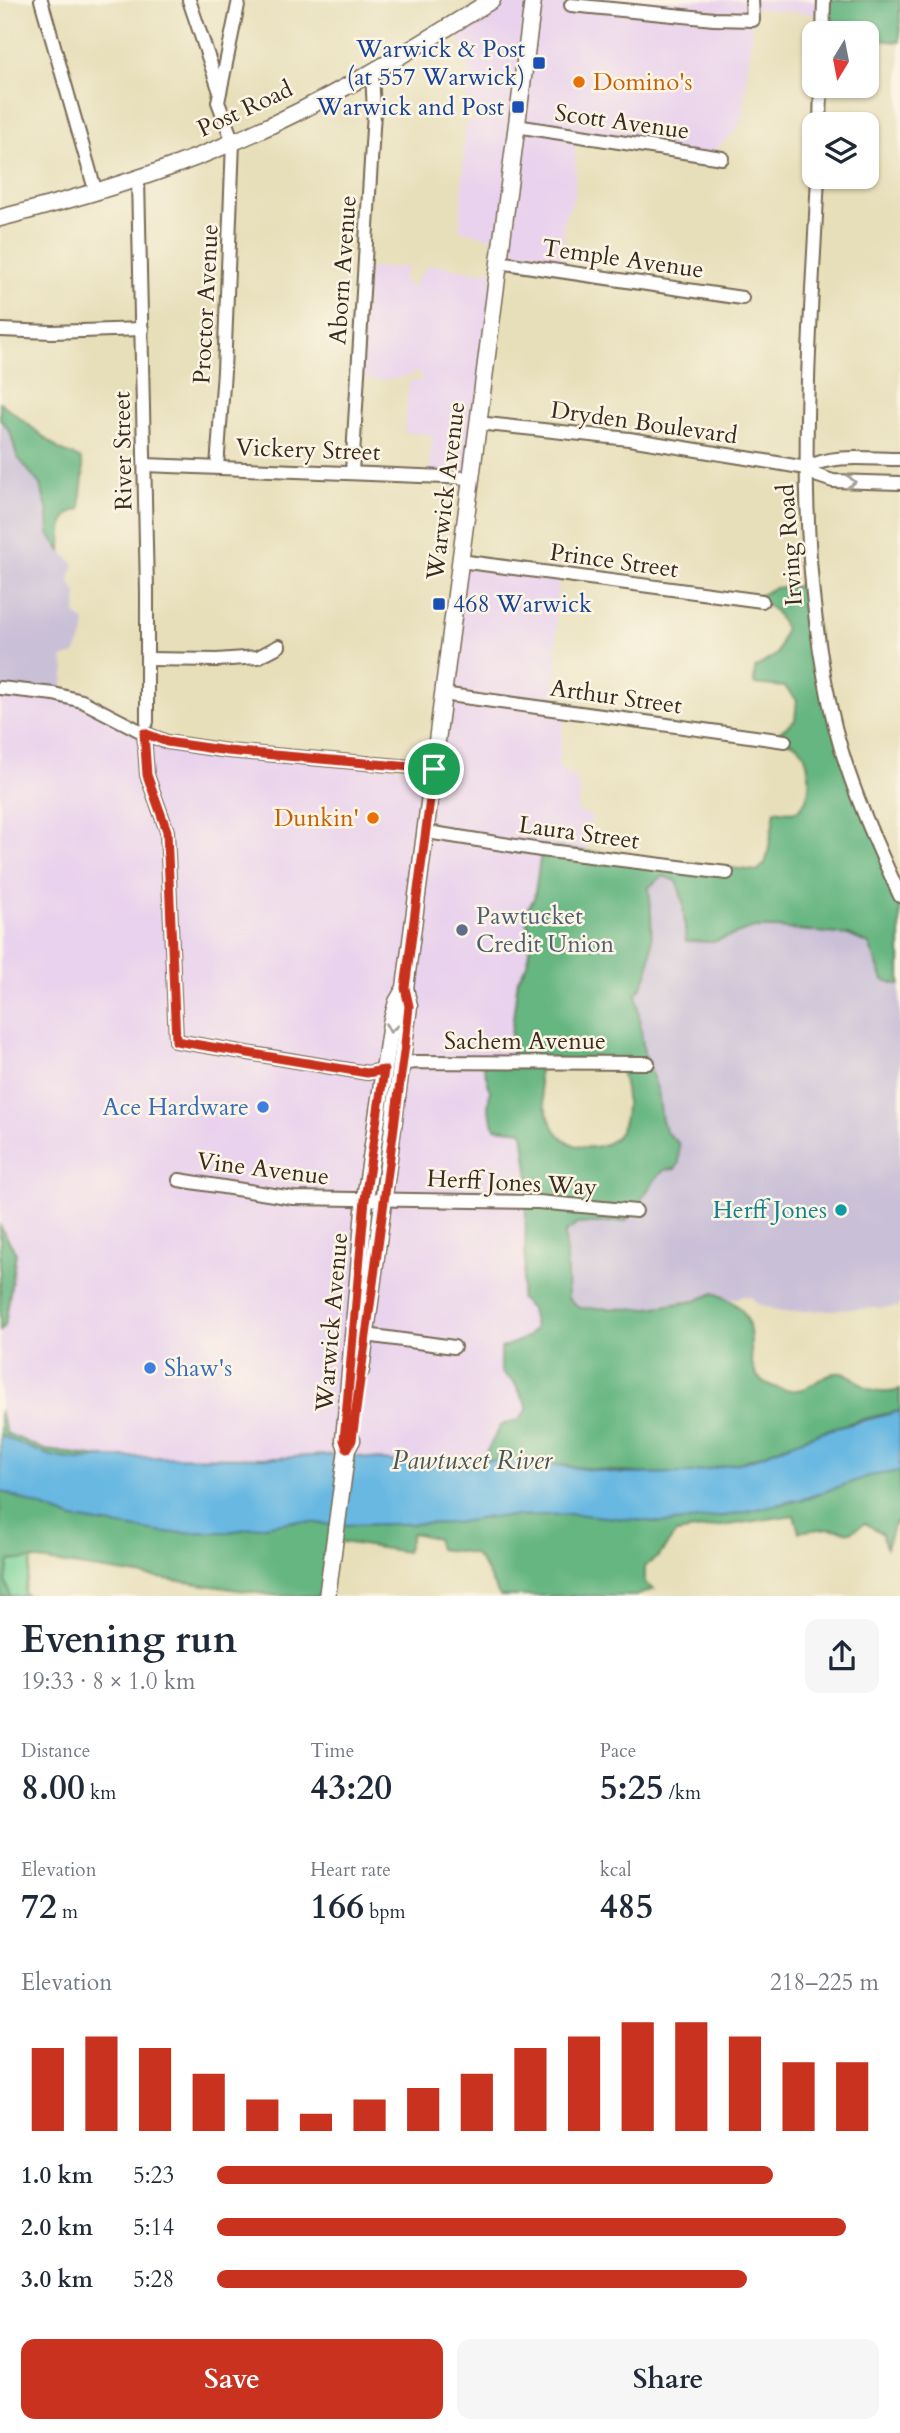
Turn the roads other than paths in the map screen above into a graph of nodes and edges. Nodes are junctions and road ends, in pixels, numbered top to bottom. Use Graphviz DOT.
graph roads {
  1 [pos="41,0"];
  2 [pos="189,0"];
  3 [pos="239,0"];
  4 [pos="492,0"];
  5 [pos="533,0"];
  6 [pos="752,0"];
  7 [pos="824,0"];
  8 [pos="571,5"];
  9 [pos="823,21"];
  10 [pos="372,72"];
  11 [pos="220,92"];
  12 [pos="516,127"];
  13 [pos="233,142"];
  14 [pos="722,158"];
  15 [pos="138,179"];
  16 [pos="818,189"];
  17 [pos="96,193"];
  18 [pos="0,218"];
  19 [pos="498,262"];
  20 [pos="742,298"];
  21 [pos="142,329"];
  22 [pos="0,330"];
  23 [pos="477,423"];
  24 [pos="900,459"];
  25 [pos="145,465"];
  26 [pos="217,467"];
  27 [pos="806,468"];
  28 [pos="352,472"];
  29 [pos="470,478"];
  30 [pos="900,483"];
  31 [pos="460,561"];
  32 [pos="762,601"];
  33 [pos="279,646"];
  34 [pos="148,659"];
  35 [pos="0,688"];
  36 [pos="442,694"];
  37 [pos="146,728"];
  38 [pos="785,741"];
  39 [pos="434,769"];
  40 [pos="427,832"];
  41 [pos="727,873"];
  42 [pos="900,896"];
  43 [pos="405,988"];
  44 [pos="648,1063"];
  45 [pos="401,1065"];
  46 [pos="384,1070"];
  47 [pos="178,1180"];
  48 [pos="385,1198"];
  49 [pos="365,1199"];
  50 [pos="636,1211"];
  51 [pos="366,1335"];
  52 [pos="454,1348"];
  53 [pos="347,1451"];
  54 [pos="327,1596"];
  1 -- 17 [label="street"];
  2 -- 11 [label="street"];
  3 -- 11 [label="street"];
  4 -- 10 [label="main road, Post Road"];
  5 -- 12 [label="main road, Warwick Avenue"];
  6 -- 8 [label="street"];
  7 -- 9 [label="street"];
  10 -- 13 [label="main road, Post Road"];
  10 -- 28 [label="street, Aborn Avenue"];
  11 -- 13 [label="street"];
  12 -- 14 [label="street, Scott Avenue"];
  12 -- 19 [label="main road, Warwick Avenue"];
  13 -- 15 [label="main road, Post Road"];
  13 -- 26 [label="street, Proctor Avenue"];
  15 -- 17 [label="main road, Post Road"];
  15 -- 21 [label="street, River Street"];
  16 -- 27 [label="street, Irving Road"];
  17 -- 18 [label="main road, Post Road"];
  19 -- 20 [label="street, Temple Avenue"];
  19 -- 23 [label="main road, Warwick Avenue"];
  21 -- 22 [label="street"];
  21 -- 25 [label="street, River Street"];
  23 -- 27 [label="street, Dryden Boulevard"];
  23 -- 29 [label="main road, Warwick Avenue"];
  24 -- 27 [label="street, Dryden Boulevard"];
  25 -- 26 [label="street, Vickery Street"];
  25 -- 34 [label="street, River Street"];
  26 -- 28 [label="street, Vickery Street"];
  27 -- 30 [label="street, Dryden Boulevard, one-way"];
  27 -- 42 [label="street, Irving Road"];
  28 -- 29 [label="street, Vickery Street"];
  29 -- 31 [label="main road, Warwick Avenue"];
  31 -- 32 [label="street, Prince Street"];
  31 -- 36 [label="main road, Warwick Avenue"];
  33 -- 34 [label="street"];
  34 -- 37 [label="street, River Street"];
  35 -- 37 [label="street"];
  36 -- 38 [label="street, Arthur Street"];
  36 -- 39 [label="main road, Warwick Avenue"];
  37 -- 39 [label="street"];
  37 -- 46 [label="street, River Street"];
  39 -- 40 [label="main road, Warwick Avenue"];
  40 -- 41 [label="street, Laura Street"];
  40 -- 43 [label="main road, Warwick Avenue"];
  43 -- 45 [label="main road, Warwick Avenue"];
  43 -- 46 [label="main road, Warwick Avenue, one-way"];
  44 -- 45 [label="street, Sachem Avenue"];
  45 -- 48 [label="main road, Warwick Avenue"];
  46 -- 49 [label="main road, Warwick Avenue"];
  47 -- 49 [label="street, Vine Avenue"];
  48 -- 49 [label="street, Vine Avenue"];
  48 -- 50 [label="street, Herff Jones Way"];
  48 -- 51 [label="main road, Warwick Avenue"];
  49 -- 53 [label="main road, Warwick Avenue"];
  51 -- 52 [label="street"];
  51 -- 53 [label="main road, Warwick Avenue"];
  53 -- 54 [label="main road"];
}
